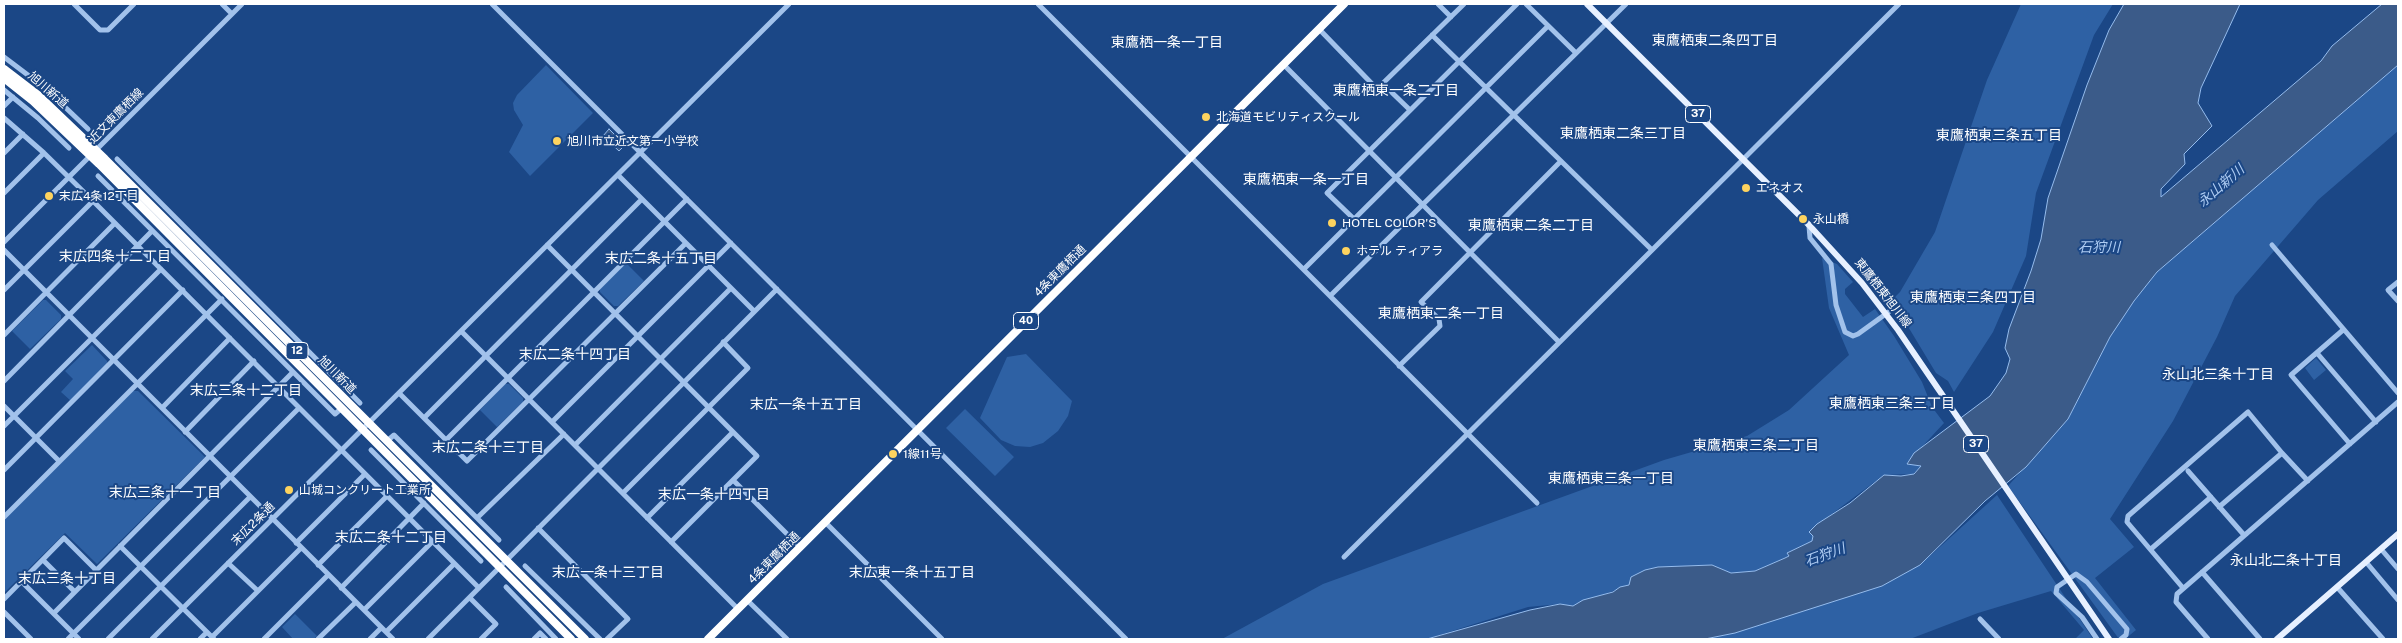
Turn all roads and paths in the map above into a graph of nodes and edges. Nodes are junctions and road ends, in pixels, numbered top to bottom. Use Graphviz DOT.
graph roads {
  1 [pos="74,4"];
  2 [pos="134,4"];
  3 [pos="222,4"];
  4 [pos="242,4"];
  5 [pos="492,4"];
  6 [pos="789,4"];
  7 [pos="1038,4"];
  8 [pos="1344,4"];
  9 [pos="1438,4"];
  10 [pos="1464,4"];
  11 [pos="1517,4"];
  12 [pos="1526,4"];
  13 [pos="1587,4"];
  14 [pos="1626,4"];
  15 [pos="1899,4"];
  16 [pos="232,14"];
  17 [pos="1451,16"];
  18 [pos="1606,23"];
  19 [pos="1548,26"];
  20 [pos="1318,29"];
  21 [pos="1432,34"];
  22 [pos="1576,54"];
  23 [pos="4,57"];
  24 [pos="1460,62"];
  25 [pos="1283,64"];
  26 [pos="4,69"];
  27 [pos="4,78"];
  28 [pos="1383,84"];
  29 [pos="45,88"];
  30 [pos="1485,88"];
  31 [pos="4,90"];
  32 [pos="38,95"];
  33 [pos="12,97"];
  34 [pos="4,106"];
  35 [pos="1410,110"];
  36 [pos="1513,116"];
  37 [pos="4,118"];
  38 [pos="88,129"];
  39 [pos="59,132"];
  40 [pos="23,134"];
  41 [pos="69,148"];
  42 [pos="1369,152"];
  43 [pos="4,153"];
  44 [pos="44,153"];
  45 [pos="93,153"];
  46 [pos="640,153"];
  47 [pos="1191,156"];
  48 [pos="117,159"];
  49 [pos="1743,159"];
  50 [pos="1561,161"];
  51 [pos="618,175"];
  52 [pos="98,176"];
  53 [pos="128,176"];
  54 [pos="68,177"];
  55 [pos="1396,177"];
  56 [pos="122,188"];
  57 [pos="4,193"];
  58 [pos="116,194"];
  59 [pos="642,199"];
  60 [pos="687,199"];
  61 [pos="93,201"];
  62 [pos="1424,205"];
  63 [pos="1354,219"];
  64 [pos="664,221"];
  65 [pos="116,223"];
  66 [pos="1809,225"];
  67 [pos="152,231"];
  68 [pos="4,242"];
  69 [pos="686,243"];
  70 [pos="731,243"];
  71 [pos="547,245"];
  72 [pos="2272,245"];
  73 [pos="138,247"];
  74 [pos="4,250"];
  75 [pos="1652,250"];
  76 [pos="1470,252"];
  77 [pos="219,260"];
  78 [pos="709,266"];
  79 [pos="212,267"];
  80 [pos="161,269"];
  81 [pos="572,269"];
  82 [pos="1304,269"];
  83 [pos="24,270"];
  84 [pos="2398,282"];
  85 [pos="731,288"];
  86 [pos="776,289"];
  87 [pos="4,290"];
  88 [pos="183,290"];
  89 [pos="594,292"];
  90 [pos="46,293"];
  91 [pos="1330,296"];
  92 [pos="222,299"];
  93 [pos="2398,301"];
  94 [pos="1894,308"];
  95 [pos="754,311"];
  96 [pos="206,314"];
  97 [pos="616,314"];
  98 [pos="70,315"];
  99 [pos="2343,330"];
  100 [pos="462,331"];
  101 [pos="4,335"];
  102 [pos="264,335"];
  103 [pos="638,336"];
  104 [pos="92,338"];
  105 [pos="230,338"];
  106 [pos="723,342"];
  107 [pos="1559,342"];
  108 [pos="2316,353"];
  109 [pos="486,355"];
  110 [pos="660,358"];
  111 [pos="114,361"];
  112 [pos="254,361"];
  113 [pos="1400,366"];
  114 [pos="293,372"];
  115 [pos="508,377"];
  116 [pos="4,381"];
  117 [pos="684,382"];
  118 [pos="137,384"];
  119 [pos="339,387"];
  120 [pos="278,388"];
  121 [pos="399,393"];
  122 [pos="2398,393"];
  123 [pos="530,399"];
  124 [pos="2398,402"];
  125 [pos="360,403"];
  126 [pos="4,406"];
  127 [pos="162,408"];
  128 [pos="299,408"];
  129 [pos="342,408"];
  130 [pos="710,408"];
  131 [pos="14,416"];
  132 [pos="424,418"];
  133 [pos="552,422"];
  134 [pos="2376,422"];
  135 [pos="369,424"];
  136 [pos="4,426"];
  137 [pos="363,430"];
  138 [pos="918,430"];
  139 [pos="185,432"];
  140 [pos="733,432"];
  141 [pos="564,434"];
  142 [pos="1467,434"];
  143 [pos="36,437"];
  144 [pos="446,440"];
  145 [pos="387,442"];
  146 [pos="575,444"];
  147 [pos="2350,444"];
  148 [pos="371,450"];
  149 [pos="341,451"];
  150 [pos="2282,453"];
  151 [pos="210,457"];
  152 [pos="60,460"];
  153 [pos="393,460"];
  154 [pos="386,466"];
  155 [pos="598,467"];
  156 [pos="4,470"];
  157 [pos="2188,471"];
  158 [pos="365,474"];
  159 [pos="230,477"];
  160 [pos="733,480"];
  161 [pos="2308,481"];
  162 [pos="623,493"];
  163 [pos="387,496"];
  164 [pos="250,497"];
  165 [pos="2211,497"];
  166 [pos="424,503"];
  167 [pos="1537,503"];
  168 [pos="2219,507"];
  169 [pos="4,517"];
  170 [pos="647,518"];
  171 [pos="272,519"];
  172 [pos="410,519"];
  173 [pos="479,520"];
  174 [pos="825,522"];
  175 [pos="474,528"];
  176 [pos="538,528"];
  177 [pos="2398,534"];
  178 [pos="2244,535"];
  179 [pos="499,540"];
  180 [pos="432,542"];
  181 [pos="671,542"];
  182 [pos="296,543"];
  183 [pos="120,546"];
  184 [pos="800,547"];
  185 [pos="301,548"];
  186 [pos="475,548"];
  187 [pos="2150,549"];
  188 [pos="2380,549"];
  189 [pos="1344,557"];
  190 [pos="43,560"];
  191 [pos="506,560"];
  192 [pos="481,561"];
  193 [pos="2366,562"];
  194 [pos="228,563"];
  195 [pos="454,564"];
  196 [pos="318,565"];
  197 [pos="141,566"];
  198 [pos="525,566"];
  199 [pos="500,568"];
  200 [pos="2398,569"];
  201 [pos="96,570"];
  202 [pos="2202,572"];
  203 [pos="328,575"];
  204 [pos="536,576"];
  205 [pos="21,581"];
  206 [pos="528,582"];
  207 [pos="161,587"];
  208 [pos="2337,587"];
  209 [pos="341,588"];
  210 [pos="479,588"];
  211 [pos="506,588"];
  212 [pos="2183,588"];
  213 [pos="74,591"];
  214 [pos="258,591"];
  215 [pos="470,598"];
  216 [pos="4,599"];
  217 [pos="747,600"];
  218 [pos="2398,600"];
  219 [pos="356,602"];
  220 [pos="183,609"];
  221 [pos="738,609"];
  222 [pos="364,610"];
  223 [pos="4,612"];
  224 [pos="54,613"];
  225 [pos="1980,618"];
  226 [pos="384,630"];
  227 [pos="207,632"];
  228 [pos="73,634"];
  229 [pos="213,638"];
  230 [pos="2279,638"];
  231 [pos="31,639"];
  232 [pos="68,639"];
  233 [pos="79,639"];
  234 [pos="108,639"];
  235 [pos="152,639"];
  236 [pos="200,639"];
  237 [pos="266,639"];
  238 [pos="318,639"];
  239 [pos="370,639"];
  240 [pos="393,639"];
  241 [pos="428,639"];
  242 [pos="481,639"];
  243 [pos="534,639"];
  244 [pos="546,639"];
  245 [pos="556,639"];
  246 [pos="571,639"];
  247 [pos="585,639"];
  248 [pos="600,639"];
  249 [pos="607,639"];
  250 [pos="708,639"];
  251 [pos="787,639"];
  252 [pos="942,639"];
  253 [pos="1126,639"];
  254 [pos="1999,639"];
  255 [pos="2097,639"];
  256 [pos="2109,639"];
  257 [pos="2121,639"];
  258 [pos="2208,639"];
  259 [pos="2260,639"];
  260 [pos="2382,639"];
  1 -- 2 [label="street"];
  3 -- 16 [label="street"];
  4 -- 16 [label="street, 近文東鷹栖線"];
  5 -- 46 [label="street"];
  6 -- 46 [label="street, 末広2条通"];
  7 -- 47 [label="street"];
  8 -- 20 [label="highway, 4条東鷹栖通 / 40"];
  9 -- 17 [label="street"];
  10 -- 17 [label="street"];
  11 -- 24 [label="street"];
  12 -- 19 [label="street"];
  13 -- 18 [label="main road, 東鷹栖東旭川線 / 37"];
  14 -- 18 [label="street"];
  15 -- 49 [label="street"];
  16 -- 45 [label="street, 近文東鷹栖線"];
  17 -- 21 [label="street"];
  18 -- 22 [label="street"];
  18 -- 49 [label="main road, 東鷹栖東旭川線 / 37"];
  19 -- 22 [label="street"];
  19 -- 30 [label="street"];
  20 -- 25 [label="highway, 4条東鷹栖通 / 40"];
  20 -- 28 [label="street"];
  21 -- 24 [label="street"];
  21 -- 28 [label="street"];
  22 -- 36 [label="street"];
  23 -- 29 [label="street"];
  24 -- 30 [label="street"];
  24 -- 35 [label="street"];
  25 -- 42 [label="street"];
  25 -- 47 [label="highway, 4条東鷹栖通 / 40"];
  26 -- 32 [label="highway, 旭川新道 / 12"];
  27 -- 39 [label="highway, 旭川新道 / 12"];
  28 -- 35 [label="street"];
  29 -- 32 [label="street"];
  29 -- 38 [label="street"];
  30 -- 36 [label="street"];
  30 -- 55 [label="street"];
  31 -- 33 [label="street"];
  32 -- 45 [label="highway, 旭川新道 / 12"];
  33 -- 34 [label="street"];
  33 -- 39 [label="street"];
  35 -- 42 [label="street"];
  36 -- 50 [label="street"];
  36 -- 62 [label="street"];
  37 -- 40 [label="street"];
  39 -- 41 [label="street"];
  39 -- 45 [label="highway, 旭川新道 / 12"];
  40 -- 43 [label="street"];
  40 -- 44 [label="street"];
  42 -- 55 [label="street"];
  42 -- 63 [label="street"];
  44 -- 54 [label="street"];
  44 -- 57 [label="street"];
  45 -- 53 [label="highway, 旭川新道 / 12"];
  45 -- 54 [label="street, 近文東鷹栖線"];
  45 -- 56 [label="highway, 旭川新道 / 12"];
  46 -- 51 [label="street, 末広2条通"];
  46 -- 60 [label="street"];
  47 -- 82 [label="street"];
  47 -- 138 [label="highway, 4条東鷹栖通 / 40"];
  48 -- 53 [label="street"];
  49 -- 66 [label="main road, 東鷹栖東旭川線 / 37"];
  49 -- 75 [label="street"];
  50 -- 75 [label="street"];
  50 -- 76 [label="street"];
  51 -- 59 [label="street"];
  51 -- 71 [label="street, 末広2条通"];
  52 -- 58 [label="street"];
  53 -- 77 [label="street"];
  53 -- 79 [label="highway, 旭川新道 / 12"];
  54 -- 61 [label="street"];
  54 -- 68 [label="street, 近文東鷹栖線"];
  55 -- 62 [label="street"];
  55 -- 63 [label="street"];
  56 -- 58 [label="street"];
  56 -- 102 [label="highway, 旭川新道 / 12"];
  58 -- 67 [label="street"];
  59 -- 64 [label="street"];
  59 -- 81 [label="street"];
  60 -- 64 [label="street"];
  60 -- 70 [label="street"];
  61 -- 65 [label="street"];
  61 -- 83 [label="street"];
  62 -- 76 [label="street"];
  62 -- 91 [label="street"];
  63 -- 82 [label="street"];
  64 -- 69 [label="street"];
  64 -- 89 [label="street"];
  65 -- 73 [label="street"];
  65 -- 90 [label="street"];
  66 -- 94 [label="street"];
  66 -- 256 [label="main road, 東鷹栖東旭川線 / 37"];
  67 -- 73 [label="street"];
  67 -- 92 [label="street"];
  69 -- 78 [label="street"];
  69 -- 97 [label="street"];
  70 -- 78 [label="street"];
  70 -- 86 [label="street"];
  71 -- 81 [label="street"];
  71 -- 100 [label="street, 末広2条通"];
  72 -- 99 [label="street"];
  73 -- 80 [label="street"];
  73 -- 98 [label="street"];
  74 -- 83 [label="street"];
  75 -- 107 [label="street"];
  76 -- 107 [label="street"];
  76 -- 113 [label="street"];
  77 -- 79 [label="street"];
  77 -- 119 [label="street"];
  78 -- 85 [label="street"];
  78 -- 103 [label="street"];
  79 -- 119 [label="highway, 旭川新道 / 12"];
  80 -- 88 [label="street"];
  80 -- 104 [label="street"];
  81 -- 89 [label="street"];
  81 -- 109 [label="street"];
  82 -- 91 [label="street"];
  83 -- 87 [label="street"];
  83 -- 90 [label="street"];
  84 -- 93 [label="street"];
  85 -- 95 [label="street"];
  85 -- 110 [label="street"];
  86 -- 95 [label="street"];
  86 -- 138 [label="street"];
  88 -- 96 [label="street"];
  88 -- 111 [label="street"];
  89 -- 97 [label="street"];
  89 -- 115 [label="street"];
  90 -- 98 [label="street"];
  90 -- 101 [label="street"];
  91 -- 113 [label="street"];
  92 -- 96 [label="street"];
  92 -- 102 [label="street"];
  95 -- 106 [label="street"];
  96 -- 105 [label="street"];
  96 -- 118 [label="street"];
  97 -- 103 [label="street"];
  97 -- 123 [label="street"];
  98 -- 104 [label="street"];
  98 -- 116 [label="street"];
  99 -- 108 [label="street"];
  99 -- 122 [label="street"];
  100 -- 109 [label="street"];
  100 -- 121 [label="street, 末広2条通"];
  102 -- 114 [label="street"];
  102 -- 129 [label="highway, 旭川新道 / 12"];
  103 -- 110 [label="street"];
  103 -- 133 [label="street"];
  104 -- 111 [label="street"];
  104 -- 131 [label="street"];
  105 -- 112 [label="street"];
  105 -- 127 [label="street"];
  106 -- 117 [label="street"];
  106 -- 130 [label="street"];
  107 -- 142 [label="street"];
  108 -- 134 [label="street"];
  108 -- 147 [label="street"];
  109 -- 115 [label="street"];
  109 -- 132 [label="street"];
  110 -- 117 [label="street"];
  110 -- 146 [label="street"];
  111 -- 118 [label="street"];
  111 -- 143 [label="street"];
  112 -- 120 [label="street"];
  112 -- 139 [label="street"];
  113 -- 142 [label="street"];
  114 -- 120 [label="street"];
  114 -- 129 [label="street"];
  115 -- 123 [label="street"];
  115 -- 144 [label="street"];
  117 -- 130 [label="street"];
  117 -- 155 [label="street"];
  118 -- 127 [label="street"];
  118 -- 152 [label="street"];
  119 -- 125 [label="street"];
  119 -- 135 [label="highway, 旭川新道 / 12"];
  120 -- 128 [label="street"];
  120 -- 151 [label="street"];
  121 -- 132 [label="street"];
  121 -- 135 [label="street, 末広2条通"];
  123 -- 133 [label="street"];
  123 -- 144 [label="street"];
  124 -- 134 [label="street"];
  126 -- 131 [label="street"];
  127 -- 139 [label="street"];
  128 -- 149 [label="street"];
  128 -- 159 [label="street"];
  129 -- 137 [label="highway, 旭川新道 / 12"];
  130 -- 140 [label="street"];
  130 -- 162 [label="street"];
  131 -- 136 [label="street"];
  131 -- 143 [label="street"];
  132 -- 144 [label="street"];
  133 -- 141 [label="street"];
  134 -- 147 [label="street"];
  135 -- 137 [label="street, 末広2条通"];
  135 -- 145 [label="highway, 旭川新道 / 12"];
  137 -- 149 [label="street, 末広2条通"];
  137 -- 153 [label="highway, 旭川新道 / 12"];
  138 -- 174 [label="highway, 4条東鷹栖通 / 40"];
  138 -- 253 [label="street"];
  139 -- 151 [label="street"];
  140 -- 160 [label="street"];
  140 -- 170 [label="street"];
  141 -- 146 [label="street"];
  141 -- 173 [label="street"];
  142 -- 167 [label="street"];
  142 -- 189 [label="street"];
  143 -- 152 [label="street"];
  143 -- 156 [label="street"];
  145 -- 173 [label="street"];
  145 -- 175 [label="highway, 旭川新道 / 12"];
  146 -- 155 [label="street"];
  147 -- 161 [label="street"];
  148 -- 154 [label="street"];
  149 -- 158 [label="street"];
  149 -- 171 [label="street, 末広2条通"];
  150 -- 161 [label="street"];
  150 -- 168 [label="street"];
  150 -- 187 [label="street"];
  151 -- 159 [label="street"];
  151 -- 183 [label="street"];
  152 -- 169 [label="street"];
  153 -- 154 [label="street"];
  153 -- 186 [label="highway, 旭川新道 / 12"];
  154 -- 166 [label="street"];
  155 -- 162 [label="street"];
  155 -- 176 [label="street"];
  157 -- 165 [label="street"];
  158 -- 163 [label="street"];
  158 -- 182 [label="street"];
  159 -- 164 [label="street"];
  159 -- 197 [label="street"];
  160 -- 181 [label="street"];
  160 -- 184 [label="street"];
  161 -- 178 [label="street"];
  162 -- 170 [label="street"];
  163 -- 172 [label="street"];
  163 -- 196 [label="street"];
  164 -- 171 [label="street"];
  164 -- 207 [label="street"];
  165 -- 168 [label="street"];
  165 -- 187 [label="street"];
  166 -- 172 [label="street"];
  166 -- 186 [label="street"];
  168 -- 178 [label="street"];
  170 -- 181 [label="street"];
  171 -- 182 [label="street"];
  171 -- 194 [label="street, 末広2条通"];
  172 -- 180 [label="street"];
  172 -- 209 [label="street"];
  173 -- 175 [label="street"];
  173 -- 179 [label="street"];
  174 -- 184 [label="highway, 4条東鷹栖通 / 40"];
  174 -- 252 [label="street"];
  175 -- 191 [label="highway, 旭川新道 / 12"];
  176 -- 191 [label="street"];
  176 -- 249 [label="street"];
  177 -- 188 [label="main road"];
  178 -- 202 [label="street"];
  180 -- 195 [label="street"];
  180 -- 222 [label="street"];
  181 -- 221 [label="street"];
  182 -- 185 [label="street"];
  183 -- 197 [label="street"];
  183 -- 201 [label="street"];
  184 -- 217 [label="highway, 4条東鷹栖通 / 40"];
  185 -- 196 [label="street"];
  185 -- 214 [label="street"];
  186 -- 192 [label="street"];
  186 -- 199 [label="highway, 旭川新道 / 12"];
  187 -- 212 [label="street"];
  188 -- 193 [label="main road"];
  188 -- 200 [label="street"];
  190 -- 201 [label="street"];
  190 -- 205 [label="street"];
  190 -- 213 [label="street"];
  191 -- 199 [label="street"];
  191 -- 206 [label="highway, 旭川新道 / 12"];
  193 -- 208 [label="main road"];
  193 -- 218 [label="street"];
  194 -- 214 [label="street"];
  194 -- 220 [label="street, 末広2条通"];
  195 -- 210 [label="street"];
  195 -- 226 [label="street"];
  196 -- 203 [label="street"];
  197 -- 207 [label="street"];
  197 -- 228 [label="street"];
  198 -- 204 [label="street"];
  199 -- 210 [label="street"];
  199 -- 246 [label="highway, 旭川新道 / 12"];
  201 -- 213 [label="street"];
  202 -- 212 [label="street"];
  202 -- 259 [label="street"];
  203 -- 209 [label="street"];
  203 -- 237 [label="street"];
  204 -- 206 [label="street"];
  204 -- 248 [label="street"];
  205 -- 216 [label="street"];
  205 -- 224 [label="street"];
  206 -- 247 [label="highway, 旭川新道 / 12"];
  207 -- 220 [label="street"];
  207 -- 234 [label="street"];
  208 -- 230 [label="main road"];
  208 -- 260 [label="street"];
  209 -- 219 [label="street"];
  210 -- 215 [label="street"];
  211 -- 245 [label="street"];
  212 -- 258 [label="street"];
  213 -- 224 [label="street"];
  214 -- 229 [label="street"];
  215 -- 241 [label="street"];
  215 -- 242 [label="street"];
  217 -- 221 [label="highway, 4条東鷹栖通 / 40"];
  217 -- 251 [label="street"];
  219 -- 222 [label="street"];
  219 -- 238 [label="street"];
  220 -- 227 [label="street"];
  220 -- 235 [label="street, 末広2条通"];
  221 -- 250 [label="highway, 4条東鷹栖通 / 40"];
  222 -- 226 [label="street"];
  223 -- 231 [label="street"];
  224 -- 228 [label="street"];
  225 -- 254 [label="street"];
  226 -- 239 [label="street"];
  226 -- 240 [label="street"];
  227 -- 229 [label="street"];
  227 -- 236 [label="street"];
  228 -- 232 [label="street"];
  228 -- 233 [label="street"];
  243 -- 244 [label="street"];
  255 -- 257 [label="street"];
}
